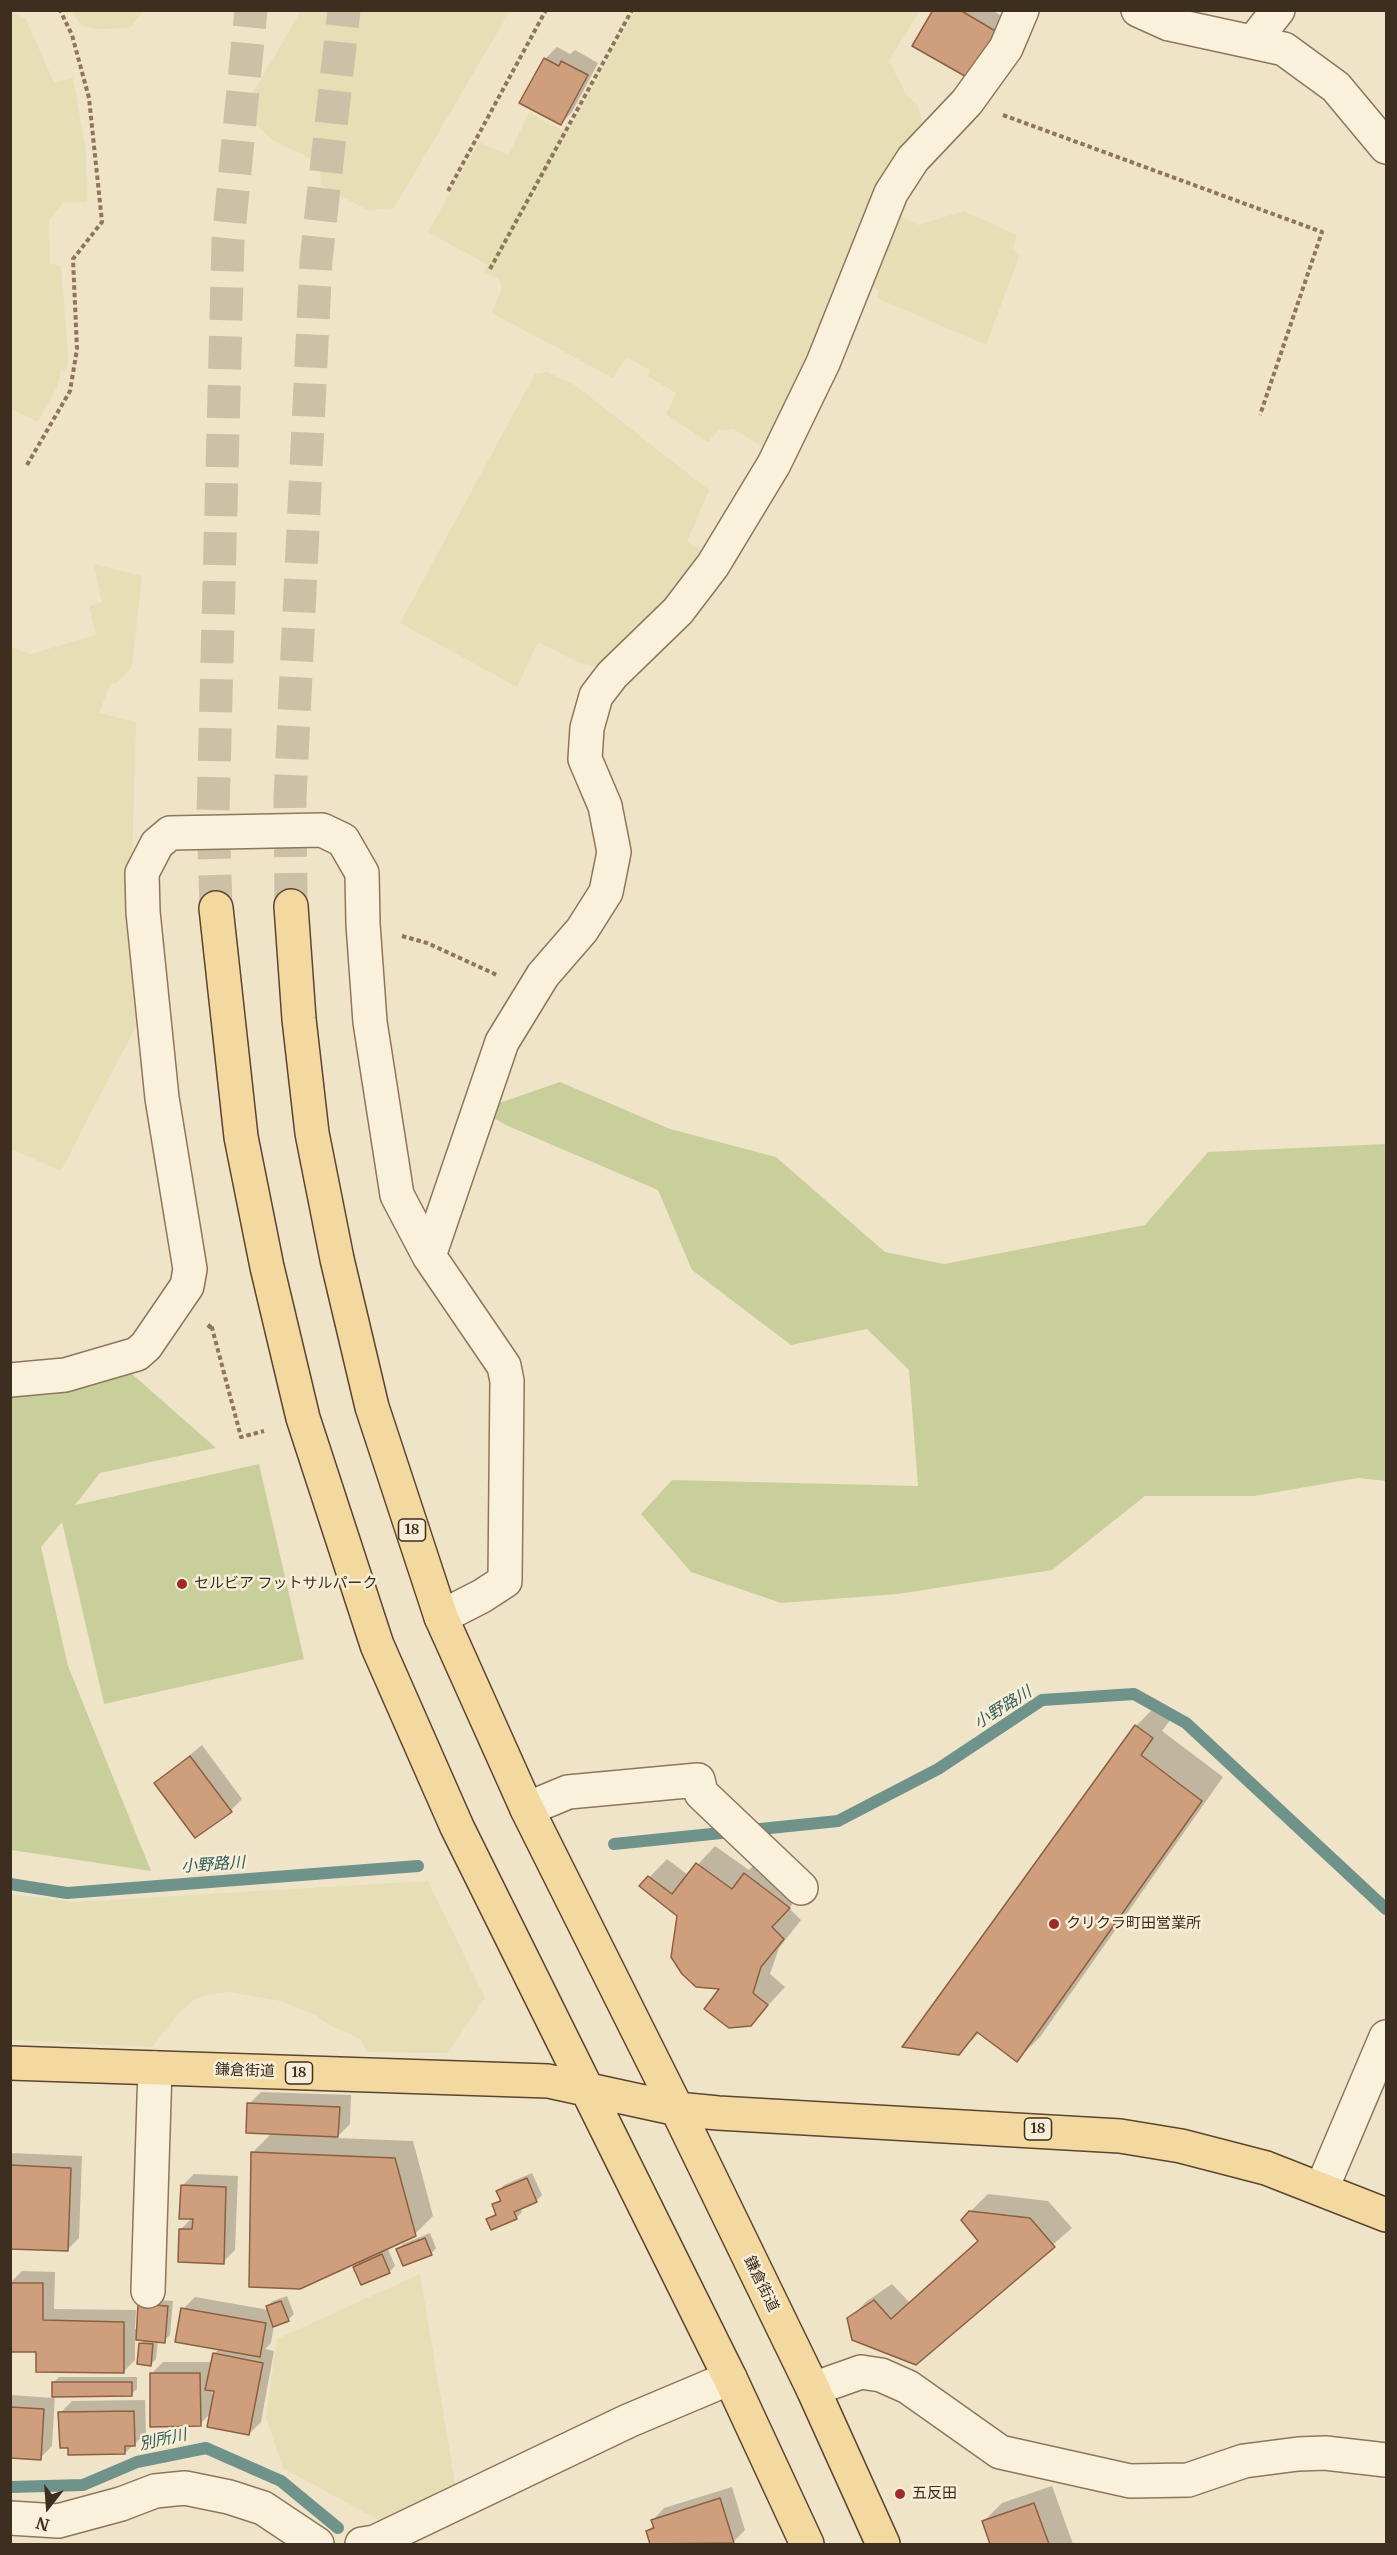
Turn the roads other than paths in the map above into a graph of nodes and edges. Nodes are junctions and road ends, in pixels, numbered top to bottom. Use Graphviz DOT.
graph roads {
  1 [pos="1022,10"];
  2 [pos="1138,10"];
  3 [pos="1278,10"];
  4 [pos="1254,41"];
  5 [pos="1386,147"];
  6 [pos="291,906"];
  7 [pos="216,908"];
  8 [pos="429,1256"];
  9 [pos="10,1380"];
  10 [pos="441,1617"];
  11 [pos="527,1809"];
  12 [pos="801,1888"];
  13 [pos="1386,2037"];
  14 [pos="10,2063"];
  15 [pos="155,2068"];
  16 [pos="586,2087"];
  17 [pos="677,2109"];
  18 [pos="1322,2188"];
  19 [pos="1386,2215"];
  20 [pos="148,2292"];
  21 [pos="730,2379"];
  22 [pos="813,2389"];
  23 [pos="1386,2460"];
  24 [pos="10,2518"];
  25 [pos="317,2544"];
  26 [pos="362,2544"];
  27 [pos="807,2544"];
  28 [pos="883,2544"];
  1 -- 8 [label="street"];
  2 -- 4 [label="street"];
  3 -- 4 [label="street"];
  4 -- 5 [label="street"];
  6 -- 10 [label="main road, 18"];
  7 -- 16 [label="main road"];
  8 -- 9 [label="street"];
  8 -- 10 [label="street"];
  10 -- 11 [label="main road, 18"];
  11 -- 12 [label="street"];
  11 -- 17 [label="main road, 18"];
  13 -- 18 [label="street"];
  14 -- 15 [label="main road, 鎌倉街道 / 18"];
  15 -- 16 [label="main road, 鎌倉街道 / 18"];
  15 -- 20 [label="street"];
  16 -- 17 [label="main road, 鎌倉街道 / 18"];
  16 -- 21 [label="main road"];
  17 -- 18 [label="main road, 18"];
  17 -- 22 [label="main road, 鎌倉街道 / 18"];
  18 -- 19 [label="main road, 18"];
  21 -- 26 [label="street"];
  21 -- 27 [label="main road"];
  22 -- 23 [label="street"];
  22 -- 28 [label="main road, 鎌倉街道 / 18"];
  24 -- 25 [label="street"];
}
